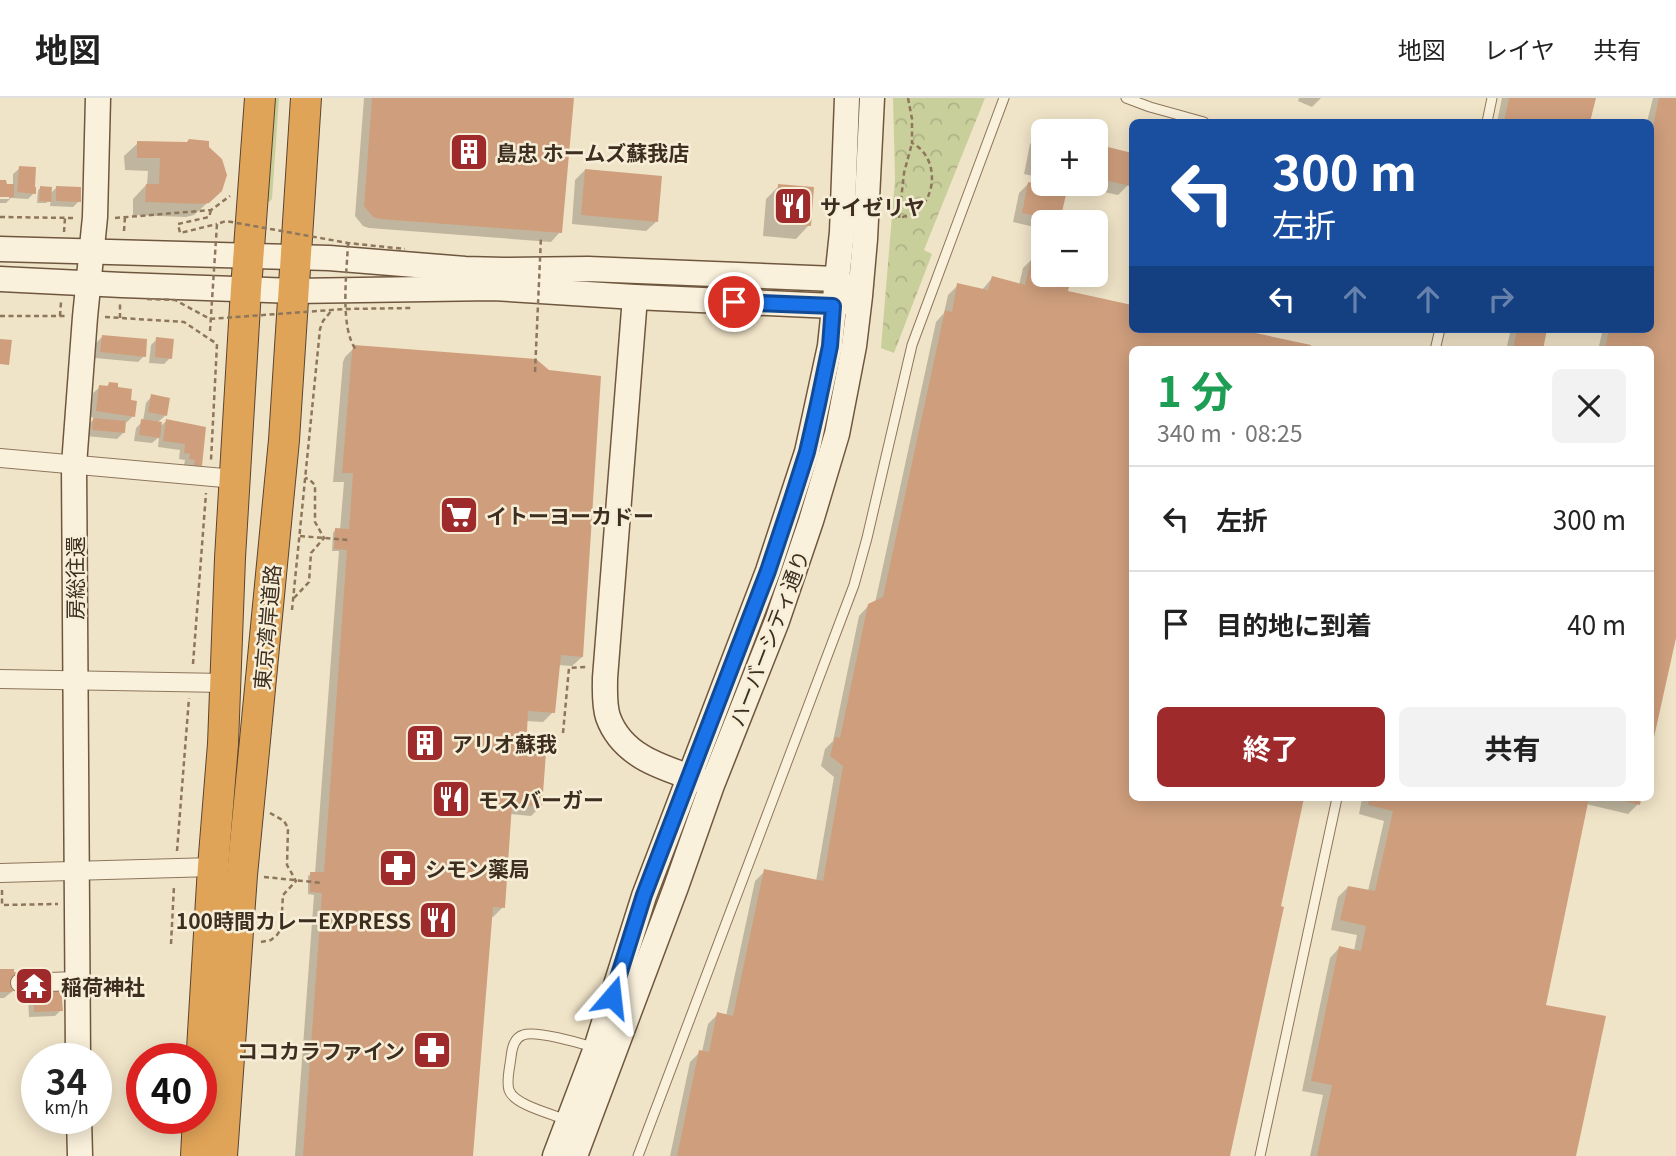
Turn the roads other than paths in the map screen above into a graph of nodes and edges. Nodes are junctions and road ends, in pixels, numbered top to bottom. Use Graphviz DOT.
graph roads {
  1 [pos="98,98"];
  2 [pos="260,98"];
  3 [pos="306,98"];
  4 [pos="848,98"];
  5 [pos="872,98"];
  6 [pos="1004,98"];
  7 [pos="1126,98"];
  8 [pos="1492,98"];
  9 [pos="1193,119"];
  10 [pos="1488,119"];
  11 [pos="0,249"];
  12 [pos="93,251"];
  13 [pos="248,255"];
  14 [pos="296,257"];
  15 [pos="0,279"];
  16 [pos="836,279"];
  17 [pos="42,281"];
  18 [pos="89,283"];
  19 [pos="246,289"];
  20 [pos="0,291"];
  21 [pos="294,291"];
  22 [pos="860,296"];
  23 [pos="635,297"];
  24 [pos="833,306"];
  25 [pos="0,458"];
  26 [pos="74,465"];
  27 [pos="222,471"];
  28 [pos="0,679"];
  29 [pos="75,681"];
  30 [pos="225,683"];
  31 [pos="701,781"];
  32 [pos="1336,801"];
  33 [pos="213,867"];
  34 [pos="77,871"];
  35 [pos="0,873"];
  36 [pos="77,981"];
  37 [pos="20,983"];
  38 [pos="78,1043"];
  39 [pos="202,1043"];
  40 [pos="596,1048"];
  41 [pos="568,1120"];
  42 [pos="79,1134"];
  43 [pos="197,1134"];
  44 [pos="80,1156"];
  45 [pos="196,1156"];
  46 [pos="222,1156"];
  47 [pos="555,1156"];
  48 [pos="575,1156"];
  49 [pos="638,1156"];
  50 [pos="1261,1156"];
  1 -- 12 [label="street, 房総往還"];
  2 -- 13 [label="highway, 東京湾岸道路"];
  3 -- 14 [label="highway, 東京湾岸道路"];
  4 -- 16 [label="street, ハーバーシティ通り"];
  5 -- 22 [label="street, ハーバーシティ通り"];
  6 -- 49 [label="lane"];
  7 -- 9 [label="lane"];
  8 -- 10 [label="lane"];
  11 -- 12 [label="street"];
  12 -- 13 [label="street"];
  12 -- 18 [label="street, 房総往還"];
  13 -- 14 [label="street"];
  13 -- 19 [label="highway, 東京湾岸道路"];
  14 -- 16 [label="street"];
  14 -- 21 [label="highway, 東京湾岸道路"];
  15 -- 17 [label="street"];
  16 -- 22 [label="street"];
  16 -- 24 [label="street, ハーバーシティ通り"];
  17 -- 18 [label="street"];
  17 -- 20 [label="street"];
  18 -- 19 [label="street"];
  18 -- 26 [label="street, 房総往還"];
  19 -- 21 [label="street"];
  19 -- 27 [label="highway, 東京湾岸道路"];
  21 -- 23 [label="street"];
  21 -- 46 [label="highway, 東京湾岸道路"];
  22 -- 24 [label="street"];
  22 -- 31 [label="street, ハーバーシティ通り"];
  23 -- 24 [label="street"];
  23 -- 31 [label="street"];
  24 -- 31 [label="street, ハーバーシティ通り"];
  25 -- 26 [label="street"];
  26 -- 27 [label="street"];
  26 -- 29 [label="street, 房総往還"];
  27 -- 30 [label="highway, 東京湾岸道路"];
  28 -- 29 [label="street"];
  29 -- 30 [label="street"];
  29 -- 34 [label="street, 房総往還"];
  30 -- 33 [label="highway, 東京湾岸道路"];
  31 -- 40 [label="street, ハーバーシティ通り"];
  31 -- 48 [label="street, ハーバーシティ通り"];
  32 -- 50 [label="lane"];
  33 -- 34 [label="street"];
  33 -- 39 [label="highway, 東京湾岸道路"];
  34 -- 35 [label="street"];
  34 -- 36 [label="street, 房総往還"];
  36 -- 37 [label="street"];
  36 -- 38 [label="street, 房総往還"];
  40 -- 41 [label="street, ハーバーシティ通り"];
  40 -- 41 [label="lane"];
  41 -- 47 [label="street, ハーバーシティ通り"];
  42 -- 44 [label="street"];
  43 -- 45 [label="highway"];
}
